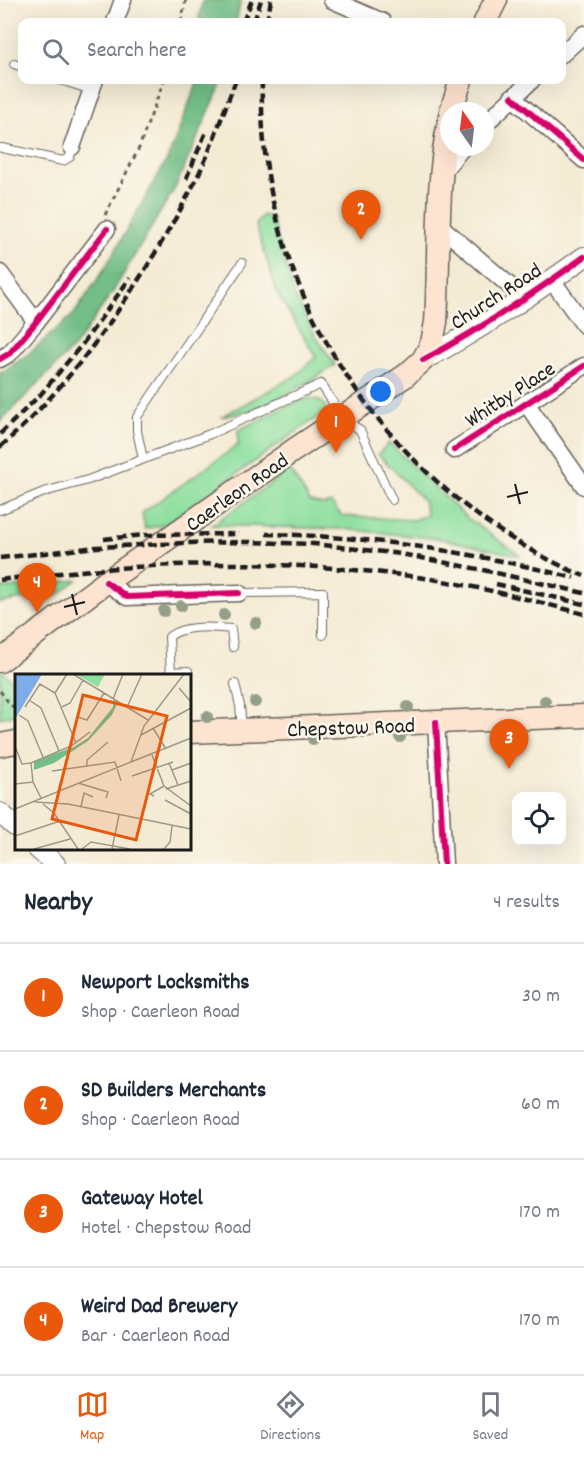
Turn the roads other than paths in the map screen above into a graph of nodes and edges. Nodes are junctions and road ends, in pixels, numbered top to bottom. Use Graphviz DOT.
graph roads {
  1 [pos="123,0"];
  2 [pos="332,0"];
  3 [pos="496,0"];
  4 [pos="116,18"];
  5 [pos="374,18"];
  6 [pos="487,18"];
  7 [pos="584,34"];
  8 [pos="566,50"];
  9 [pos="460,84"];
  10 [pos="528,84"];
  11 [pos="94,85"];
  12 [pos="512,98"];
  13 [pos="454,102"];
  14 [pos="494,115"];
  15 [pos="72,147"];
  16 [pos="2,148"];
  17 [pos="444,156"];
  18 [pos="455,156"];
  19 [pos="584,160"];
  20 [pos="442,172"];
  21 [pos="439,225"];
  22 [pos="107,230"];
  23 [pos="584,257"];
  24 [pos="242,262"];
  25 [pos="0,273"];
  26 [pos="552,280"];
  27 [pos="525,298"];
  28 [pos="36,322"];
  29 [pos="584,326"];
  30 [pos="0,359"];
  31 [pos="423,360"];
  32 [pos="584,366"];
  33 [pos="526,403"];
  34 [pos="343,418"];
  35 [pos="454,450"];
  36 [pos="143,459"];
  37 [pos="584,486"];
  38 [pos="392,500"];
  39 [pos="0,510"];
  40 [pos="106,582"];
  41 [pos="239,592"];
  42 [pos="323,635"];
  43 [pos="232,647"];
  44 [pos="0,661"];
  45 [pos="188,671"];
  46 [pos="170,673"];
  47 [pos="235,684"];
  48 [pos="584,716"];
  49 [pos="436,722"];
  50 [pos="242,730"];
  51 [pos="190,732"];
  52 [pos="15,742"];
  53 [pos="0,745"];
  54 [pos="0,800"];
  55 [pos="8,819"];
  56 [pos="38,849"];
  57 [pos="55,864"];
  58 [pos="444,864"];
  1 -- 4 [label="street"];
  2 -- 5 [label="street"];
  3 -- 6 [label="main road"];
  7 -- 8 [label="street"];
  9 -- 13 [label="main road"];
  10 -- 12 [label="street"];
  11 -- 15 [label="street"];
  12 -- 14 [label="street"];
  12 -- 19 [label="street"];
  15 -- 16 [label="lane"];
  17 -- 20 [label="main road, Caerleon Road"];
  18 -- 20 [label="street"];
  20 -- 21 [label="main road, Caerleon Road"];
  21 -- 27 [label="street"];
  21 -- 31 [label="main road, Caerleon Road"];
  22 -- 28 [label="street"];
  23 -- 26 [label="street, Church Road"];
  24 -- 36 [label="lane"];
  25 -- 28 [label="street"];
  26 -- 27 [label="street, Church Road"];
  26 -- 29 [label="street"];
  27 -- 31 [label="street, Church Road"];
  28 -- 30 [label="street"];
  31 -- 34 [label="main road, Caerleon Road"];
  32 -- 33 [label="street, Whitby Place"];
  33 -- 35 [label="street, Whitby Place"];
  33 -- 37 [label="street"];
  34 -- 36 [label="lane"];
  34 -- 38 [label="lane"];
  34 -- 40 [label="main road, Caerleon Road"];
  36 -- 39 [label="lane"];
  40 -- 41 [label="street"];
  40 -- 44 [label="main road, Caerleon Road"];
  41 -- 42 [label="lane"];
  43 -- 46 [label="lane"];
  45 -- 46 [label="lane"];
  47 -- 50 [label="lane"];
  48 -- 49 [label="main road, Chepstow Road"];
  49 -- 50 [label="main road, Chepstow Road"];
  49 -- 58 [label="street"];
  50 -- 51 [label="main road, Chepstow Road"];
  52 -- 53 [label="main road"];
  54 -- 55 [label="street"];
  56 -- 57 [label="street"];
}
